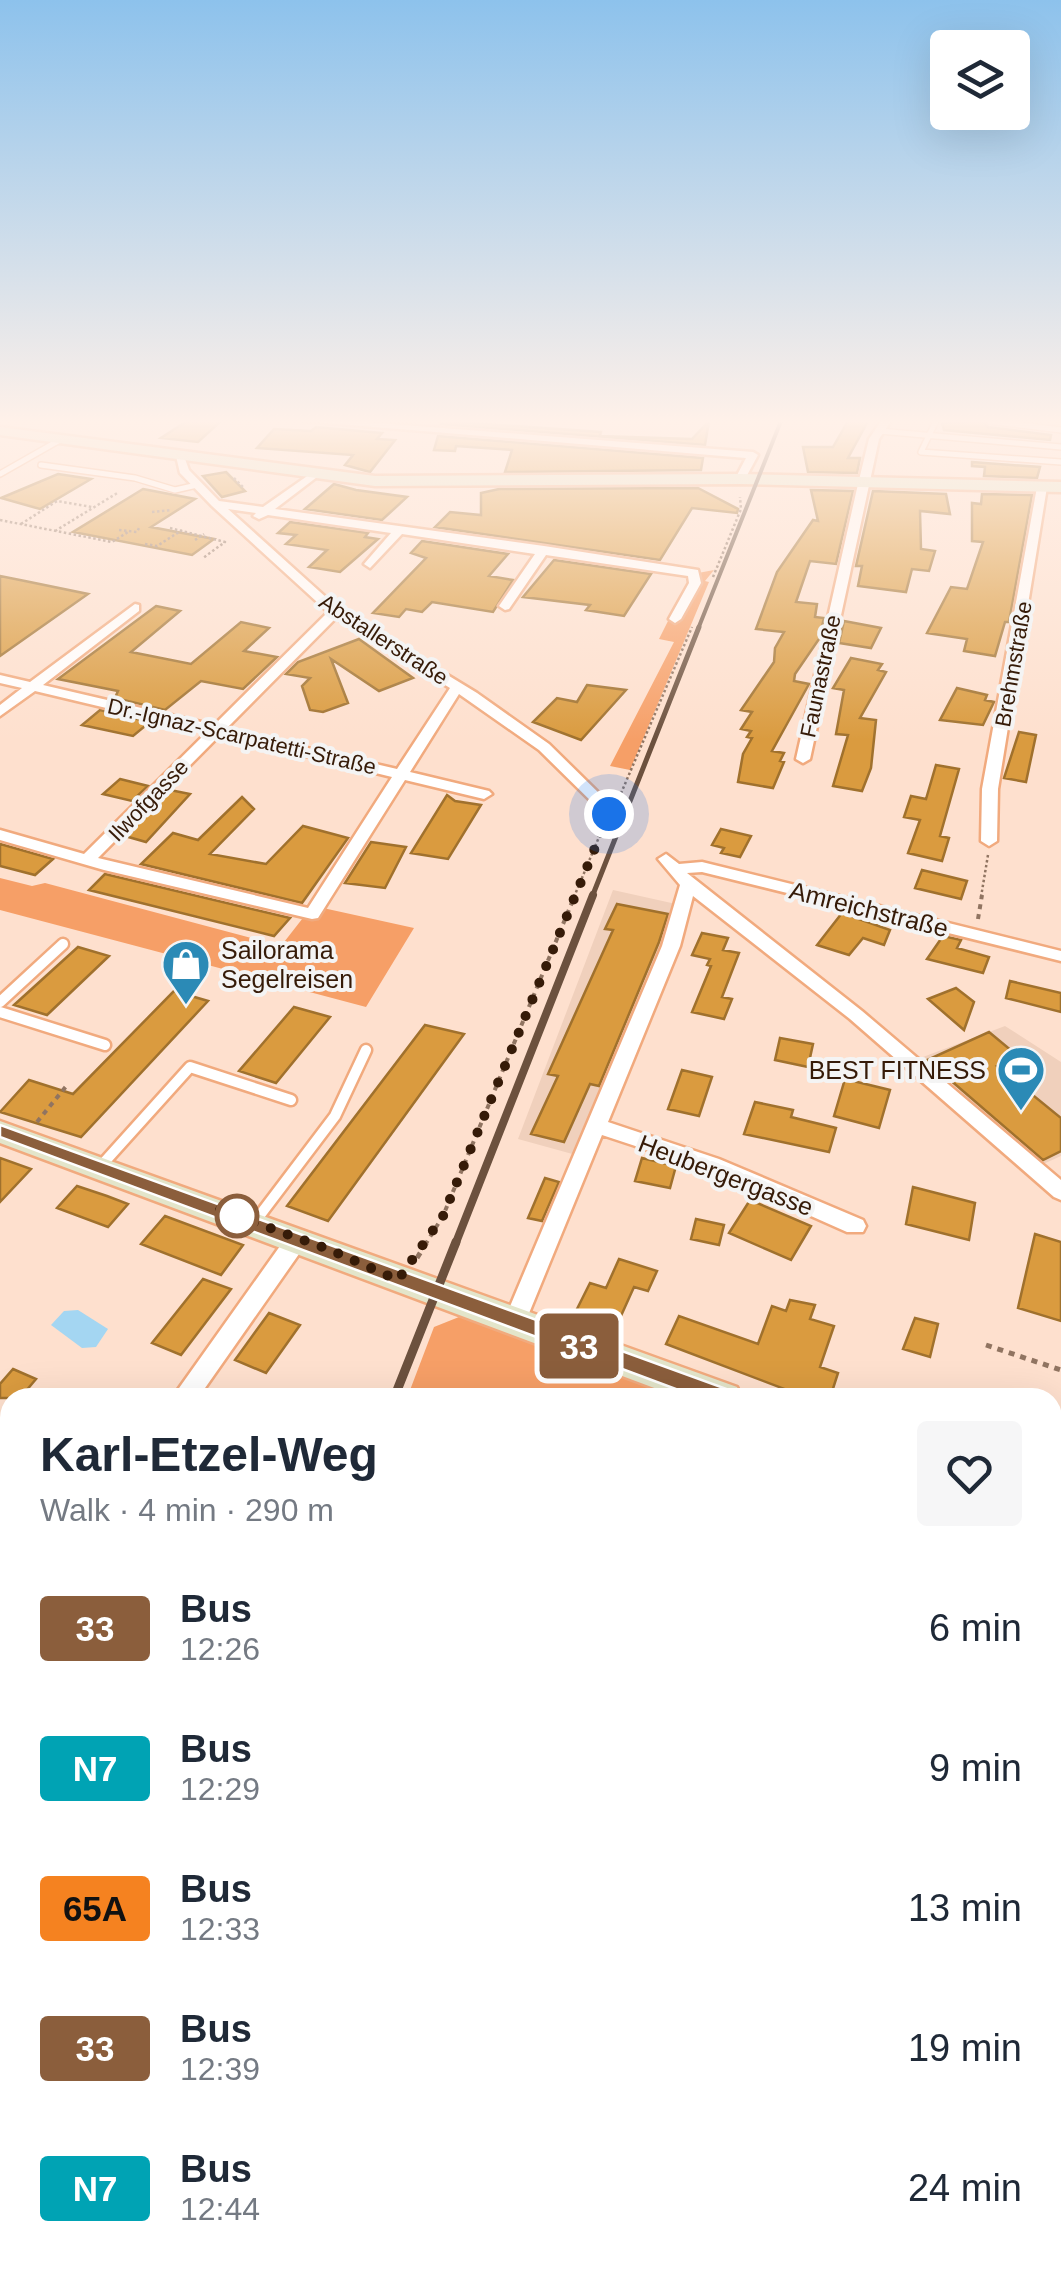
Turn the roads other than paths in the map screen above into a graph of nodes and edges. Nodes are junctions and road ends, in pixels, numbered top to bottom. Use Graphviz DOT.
graph roads {
  1 [pos="381,527"];
  2 [pos="855,527"];
  3 [pos="1035,527"];
  4 [pos="240,528"];
  5 [pos="400,530"];
  6 [pos="544,549"];
  7 [pos="370,564"];
  8 [pos="505,606"];
  9 [pos="135,608"];
  10 [pos="335,612"];
  11 [pos="675,619"];
  12 [pos="0,679"];
  13 [pos="34,686"];
  14 [pos="457,687"];
  15 [pos="0,712"];
  16 [pos="217,729"];
  17 [pos="803,758"];
  18 [pos="398,773"];
  19 [pos="484,794"];
  20 [pos="606,809"];
  21 [pos="0,835"];
  22 [pos="989,841"];
  23 [pos="88,860"];
  24 [pos="677,871"];
  25 [pos="63,944"];
  26 [pos="1061,956"];
  27 [pos="0,1002"];
  28 [pos="0,1012"];
  29 [pos="106,1045"];
  30 [pos="366,1050"];
  31 [pos="292,1100"];
  32 [pos="596,1126"];
  33 [pos="10,1136"];
  34 [pos="99,1168"];
  35 [pos="1052,1171"];
  36 [pos="1061,1192"];
  37 [pos="254,1222"];
  38 [pos="855,1226"];
  39 [pos="298,1238"];
  40 [pos="514,1323"];
  41 [pos="191,1388"];
  42 [pos="696,1388"];
  1 -- 5 [label="street"];
  2 -- 17 [label="street, Faunastraße"];
  3 -- 22 [label="street, Brehmstraße"];
  4 -- 10 [label="street, Abstallerstraße"];
  5 -- 6 [label="street"];
  5 -- 7 [label="street"];
  6 -- 8 [label="street"];
  6 -- 11 [label="street"];
  9 -- 13 [label="street"];
  10 -- 14 [label="street, Abstallerstraße"];
  10 -- 16 [label="street, Ilwofgasse"];
  12 -- 13 [label="street, Dr.-Ignaz-Scarpatetti-Straße"];
  13 -- 15 [label="street"];
  13 -- 16 [label="street, Dr.-Ignaz-Scarpatetti-Straße"];
  14 -- 18 [label="street"];
  14 -- 20 [label="street, Abstallerstraße"];
  16 -- 18 [label="street, Dr.-Ignaz-Scarpatetti-Straße"];
  16 -- 23 [label="street, Ilwofgasse"];
  18 -- 19 [label="street, Dr.-Ignaz-Scarpatetti-Straße"];
  18 -- 23 [label="street, Ilwofgasse"];
  21 -- 23 [label="street, Ilwofgasse"];
  24 -- 26 [label="street, Amreichstraße"];
  24 -- 32 [label="street"];
  24 -- 35 [label="street"];
  25 -- 27 [label="lane"];
  28 -- 29 [label="lane"];
  30 -- 37 [label="lane"];
  31 -- 34 [label="lane"];
  32 -- 38 [label="street, Heubergergasse"];
  32 -- 40 [label="street"];
  33 -- 34 [label="main road"];
  34 -- 37 [label="main road"];
  35 -- 36 [label="street"];
  37 -- 39 [label="main road"];
  39 -- 40 [label="main road"];
  39 -- 41 [label="street"];
  40 -- 42 [label="main road"];
}
